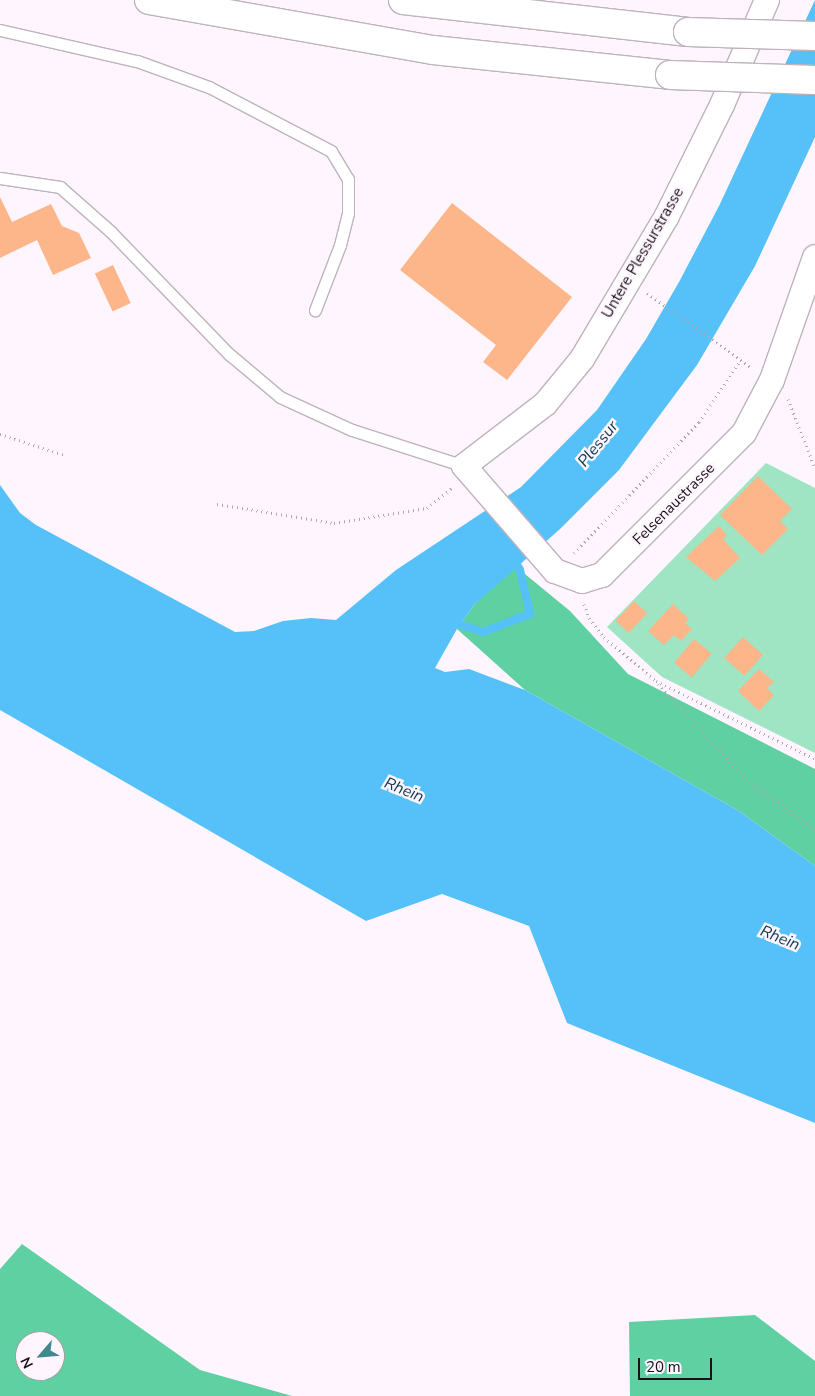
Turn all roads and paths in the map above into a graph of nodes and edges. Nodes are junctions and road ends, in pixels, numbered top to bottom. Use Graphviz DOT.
graph roads {
  1 [pos="149,0"];
  2 [pos="403,0"];
  3 [pos="767,0"];
  4 [pos="0,30"];
  5 [pos="815,36"];
  6 [pos="815,80"];
  7 [pos="0,178"];
  8 [pos="815,257"];
  9 [pos="652,296"];
  10 [pos="315,310"];
  11 [pos="733,357"];
  12 [pos="740,361"];
  13 [pos="772,380"];
  14 [pos="0,434"];
  15 [pos="64,455"];
  16 [pos="464,466"];
  17 [pos="815,468"];
  18 [pos="217,504"];
  19 [pos="569,561"];
  20 [pos="582,581"];
  21 [pos="656,681"];
  22 [pos="815,759"];
  23 [pos="815,829"];
  1 -- 6 [label="highway, bridge"];
  2 -- 5 [label="highway, bridge"];
  3 -- 16 [label="street, Untere Plessurstrasse"];
  4 -- 10 [label="lane"];
  7 -- 16 [label="lane"];
  8 -- 13 [label="street, Felsenaustrasse"];
  9 -- 11 [label="path"];
  12 -- 19 [label="path"];
  13 -- 17 [label="path"];
  13 -- 20 [label="street, Felsenaustrasse"];
  14 -- 15 [label="path"];
  16 -- 18 [label="path"];
  16 -- 20 [label="street"];
  20 -- 21 [label="path"];
  21 -- 22 [label="path"];
  21 -- 23 [label="path"];
}
